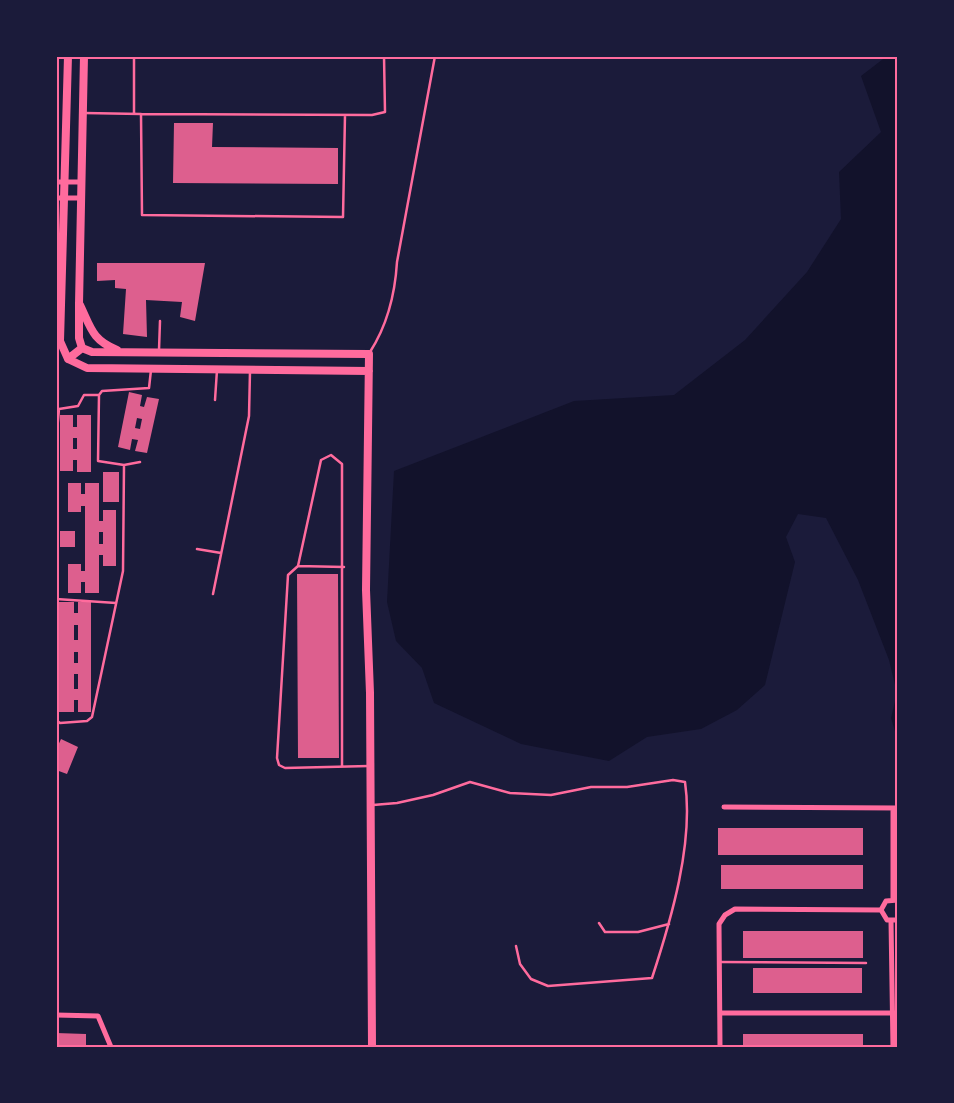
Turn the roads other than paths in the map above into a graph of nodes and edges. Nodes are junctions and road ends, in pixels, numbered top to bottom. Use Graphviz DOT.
graph roads {
  1 [pos="68,56"];
  2 [pos="84,56"];
  3 [pos="134,56"];
  4 [pos="384,56"];
  5 [pos="435,56"];
  6 [pos="83,113"];
  7 [pos="134,114"];
  8 [pos="141,114"];
  9 [pos="345,115"];
  10 [pos="60,182"];
  11 [pos="82,182"];
  12 [pos="60,198"];
  13 [pos="82,198"];
  14 [pos="79,304"];
  15 [pos="160,321"];
  16 [pos="82,348"];
  17 [pos="155,351"];
  18 [pos="121,352"];
  19 [pos="370,354"];
  20 [pos="68,359"];
  21 [pos="151,368"];
  22 [pos="217,369"];
  23 [pos="250,369"];
  24 [pos="369,371"];
  25 [pos="99,395"];
  26 [pos="215,400"];
  27 [pos="56,443"];
  28 [pos="140,462"];
  29 [pos="124,465"];
  30 [pos="197,549"];
  31 [pos="221,553"];
  32 [pos="298,566"];
  33 [pos="344,566"];
  34 [pos="212,594"];
  35 [pos="56,599"];
  36 [pos="116,603"];
  37 [pos="56,720"];
  38 [pos="342,766"];
  39 [pos="371,766"];
  40 [pos="372,806"];
  41 [pos="724,808"];
  42 [pos="896,808"];
  43 [pos="896,900"];
  44 [pos="882,910"];
  45 [pos="898,920"];
  46 [pos="891,921"];
  47 [pos="599,923"];
  48 [pos="669,924"];
  49 [pos="516,946"];
  50 [pos="720,962"];
  51 [pos="866,963"];
  52 [pos="720,1013"];
  53 [pos="896,1013"];
  54 [pos="56,1015"];
  55 [pos="111,1047"];
  56 [pos="372,1047"];
  57 [pos="720,1047"];
  58 [pos="894,1047"];
  1 -- 10 [label="main road"];
  2 -- 6 [label="main road"];
  3 -- 7 [label="lane"];
  4 -- 9 [label="lane"];
  5 -- 19 [label="lane"];
  6 -- 7 [label="lane"];
  6 -- 11 [label="main road"];
  7 -- 8 [label="lane"];
  8 -- 9 [label="lane"];
  8 -- 9 [label="lane"];
  10 -- 11 [label="street"];
  10 -- 12 [label="main road"];
  11 -- 13 [label="main road"];
  12 -- 13 [label="street"];
  12 -- 20 [label="main road"];
  13 -- 14 [label="main road"];
  14 -- 16 [label="main road"];
  14 -- 18 [label="main road"];
  15 -- 17 [label="lane"];
  16 -- 18 [label="main road"];
  16 -- 20 [label="main road"];
  17 -- 18 [label="main road"];
  17 -- 19 [label="main road"];
  17 -- 21 [label="main road"];
  19 -- 24 [label="main road"];
  20 -- 21 [label="main road"];
  21 -- 22 [label="main road"];
  21 -- 25 [label="lane"];
  22 -- 23 [label="main road"];
  22 -- 26 [label="lane"];
  23 -- 24 [label="main road"];
  23 -- 31 [label="lane"];
  24 -- 39 [label="main road"];
  25 -- 27 [label="lane"];
  25 -- 29 [label="lane"];
  28 -- 29 [label="lane"];
  29 -- 36 [label="lane"];
  30 -- 31 [label="lane"];
  31 -- 34 [label="lane"];
  32 -- 33 [label="lane"];
  32 -- 33 [label="lane"];
  32 -- 38 [label="lane"];
  33 -- 38 [label="lane"];
  35 -- 36 [label="lane"];
  36 -- 37 [label="lane"];
  38 -- 39 [label="lane"];
  39 -- 40 [label="main road"];
  40 -- 48 [label="lane"];
  40 -- 56 [label="main road"];
  41 -- 42 [label="street"];
  42 -- 43 [label="street"];
  43 -- 44 [label="street"];
  44 -- 46 [label="street"];
  44 -- 50 [label="street"];
  45 -- 46 [label="street"];
  46 -- 53 [label="street"];
  47 -- 48 [label="lane"];
  48 -- 49 [label="lane"];
  50 -- 51 [label="lane"];
  50 -- 52 [label="street"];
  52 -- 53 [label="street"];
  52 -- 57 [label="street"];
  53 -- 58 [label="street"];
  54 -- 55 [label="street"];
}
